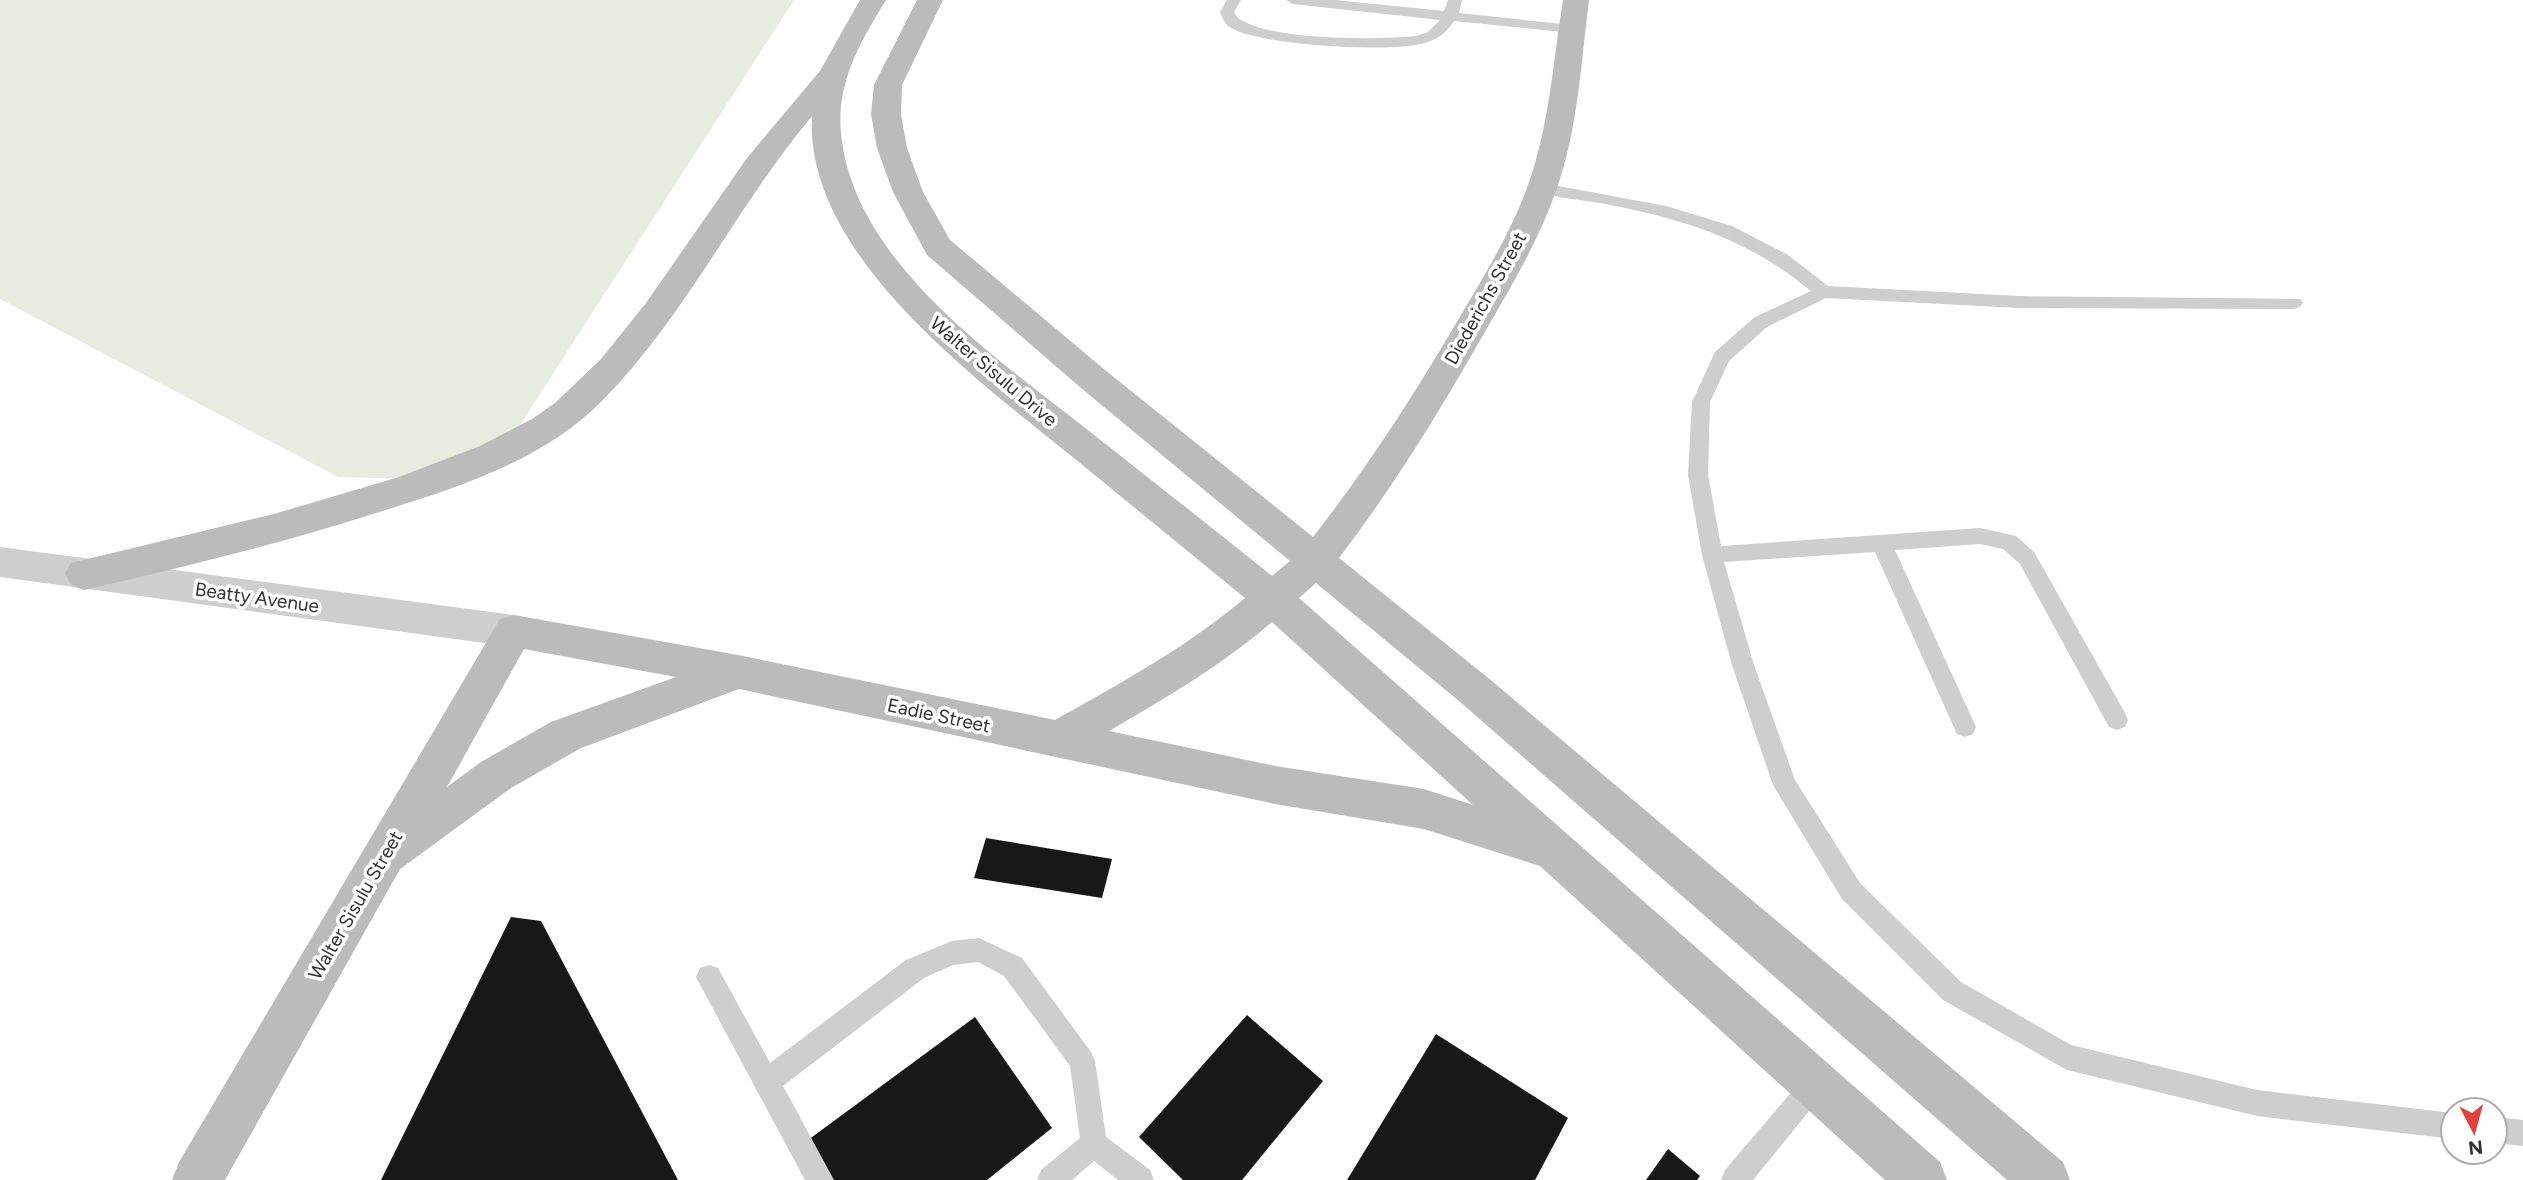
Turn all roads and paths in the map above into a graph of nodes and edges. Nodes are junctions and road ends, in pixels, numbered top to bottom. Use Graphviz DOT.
graph roads {
  1 [pos="873,0"];
  2 [pos="930,0"];
  3 [pos="1234,0"];
  4 [pos="1293,0"];
  5 [pos="1455,0"];
  6 [pos="1574,14"];
  7 [pos="1451,17"];
  8 [pos="834,72"];
  9 [pos="1542,188"];
  10 [pos="1824,292"];
  11 [pos="2294,303"];
  12 [pos="1881,543"];
  13 [pos="1712,555"];
  14 [pos="0,562"];
  15 [pos="1315,562"];
  16 [pos="84,574"];
  17 [pos="1272,598"];
  18 [pos="514,631"];
  19 [pos="738,672"];
  20 [pos="2117,720"];
  21 [pos="1965,727"];
  22 [pos="1059,739"];
  23 [pos="1552,850"];
  24 [pos="379,861"];
  25 [pos="709,977"];
  26 [pos="766,1082"];
  27 [pos="1815,1084"];
  28 [pos="2439,1124"];
  29 [pos="1094,1144"];
  30 [pos="197,1180"];
  31 [pos="820,1180"];
  32 [pos="1051,1180"];
  33 [pos="1140,1180"];
  34 [pos="1735,1180"];
  35 [pos="1922,1180"];
  36 [pos="2045,1180"];
  1 -- 8 [label="main road, Walter Sisulu Drive"];
  2 -- 15 [label="main road"];
  3 -- 7 [label="lane"];
  4 -- 7 [label="lane"];
  5 -- 7 [label="lane"];
  6 -- 7 [label="lane"];
  6 -- 9 [label="main road, Diederichs Street"];
  8 -- 16 [label="main road"];
  8 -- 17 [label="main road, Walter Sisulu Drive"];
  9 -- 10 [label="lane"];
  9 -- 15 [label="main road, Diederichs Street"];
  10 -- 11 [label="lane"];
  10 -- 13 [label="lane"];
  12 -- 13 [label="lane"];
  12 -- 20 [label="lane"];
  12 -- 21 [label="lane"];
  13 -- 28 [label="lane"];
  14 -- 16 [label="street, Beatty Avenue"];
  15 -- 17 [label="main road"];
  15 -- 36 [label="main road"];
  16 -- 18 [label="street, Beatty Avenue"];
  17 -- 22 [label="main road"];
  17 -- 23 [label="main road, Walter Sisulu Drive"];
  18 -- 19 [label="main road, Eadie Street"];
  18 -- 24 [label="main road, Walter Sisulu Street"];
  19 -- 22 [label="main road, Eadie Street"];
  19 -- 24 [label="main road"];
  22 -- 23 [label="main road, Eadie Street"];
  23 -- 27 [label="main road, Walter Sisulu Drive"];
  24 -- 30 [label="main road, Walter Sisulu Street"];
  25 -- 26 [label="lane"];
  26 -- 29 [label="lane"];
  26 -- 31 [label="lane"];
  27 -- 34 [label="lane"];
  27 -- 35 [label="main road, Walter Sisulu Drive"];
  29 -- 32 [label="lane"];
  29 -- 33 [label="lane"];
}
